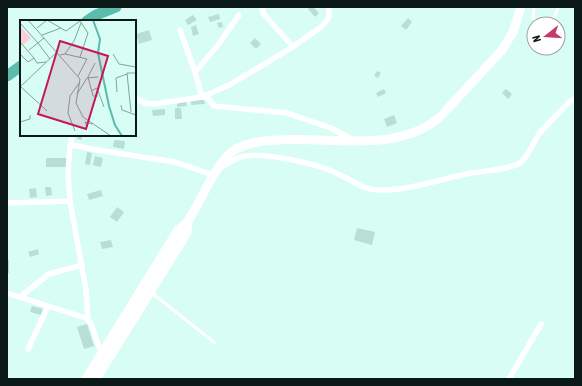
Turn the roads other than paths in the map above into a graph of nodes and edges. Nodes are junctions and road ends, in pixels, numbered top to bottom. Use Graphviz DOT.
graph roads {
  1 [pos="264,7"];
  2 [pos="329,7"];
  3 [pos="521,7"];
  4 [pos="239,15"];
  5 [pos="180,30"];
  6 [pos="293,47"];
  7 [pos="195,72"];
  8 [pos="202,97"];
  9 [pos="136,98"];
  10 [pos="575,99"];
  11 [pos="72,136"];
  12 [pos="355,142"];
  13 [pos="70,146"];
  14 [pos="216,172"];
  15 [pos="70,200"];
  16 [pos="7,203"];
  17 [pos="188,221"];
  18 [pos="82,265"];
  19 [pos="150,292"];
  20 [pos="7,293"];
  21 [pos="20,297"];
  22 [pos="48,306"];
  23 [pos="88,320"];
  24 [pos="541,324"];
  25 [pos="215,343"];
  26 [pos="28,349"];
  27 [pos="101,354"];
  28 [pos="86,379"];
  29 [pos="96,379"];
  30 [pos="510,379"];
  1 -- 6 [label="street"];
  2 -- 6 [label="street"];
  3 -- 12 [label="main road"];
  4 -- 7 [label="street"];
  5 -- 7 [label="street"];
  6 -- 8 [label="street"];
  7 -- 8 [label="street"];
  8 -- 9 [label="street"];
  8 -- 12 [label="street"];
  10 -- 14 [label="street"];
  11 -- 13 [label="street"];
  12 -- 14 [label="main road"];
  13 -- 14 [label="street"];
  13 -- 15 [label="street"];
  14 -- 17 [label="main road"];
  15 -- 16 [label="street"];
  15 -- 18 [label="street"];
  17 -- 19 [label="main road"];
  17 -- 27 [label="main road"];
  18 -- 21 [label="street"];
  18 -- 23 [label="street"];
  19 -- 25 [label="lane"];
  19 -- 29 [label="main road"];
  20 -- 21 [label="street"];
  21 -- 22 [label="street"];
  22 -- 23 [label="street"];
  22 -- 26 [label="street"];
  23 -- 27 [label="street"];
  24 -- 30 [label="street"];
  27 -- 28 [label="main road"];
}
